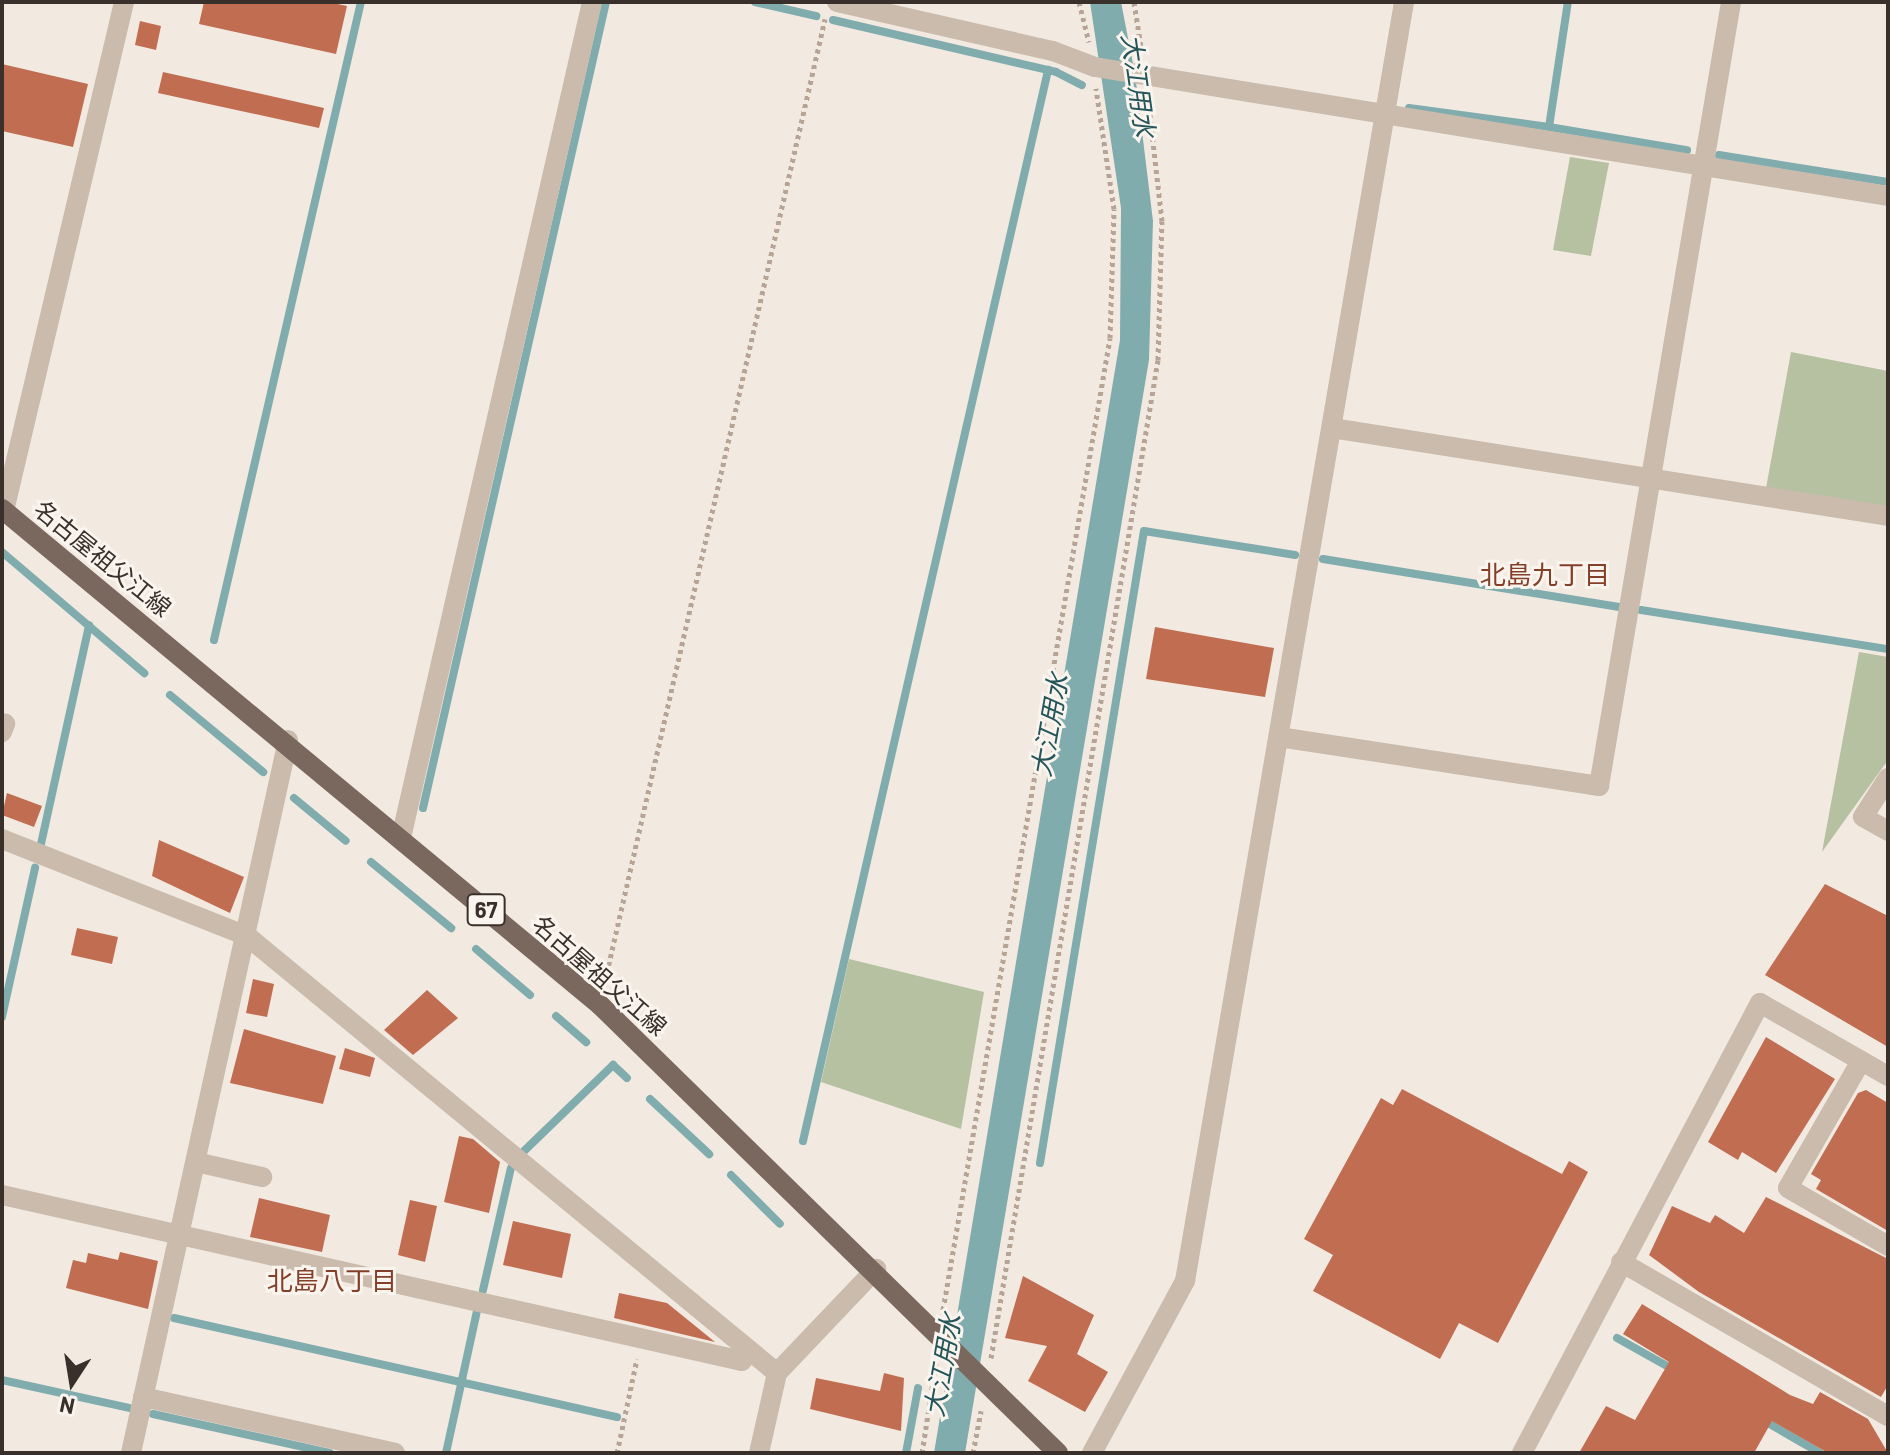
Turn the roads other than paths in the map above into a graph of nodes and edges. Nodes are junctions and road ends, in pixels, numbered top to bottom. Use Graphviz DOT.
graph roads {
  1 [pos="124,2"];
  2 [pos="592,2"];
  3 [pos="837,2"];
  4 [pos="1404,2"];
  5 [pos="1731,2"];
  6 [pos="1387,115"];
  7 [pos="1703,166"];
  8 [pos="1888,196"];
  9 [pos="1332,428"];
  10 [pos="1651,479"];
  11 [pos="3,510"];
  12 [pos="1888,516"];
  13 [pos="1279,737"];
  14 [pos="288,740"];
  15 [pos="1888,778"];
  16 [pos="1888,831"];
  17 [pos="401,838"];
  18 [pos="2,839"];
  19 [pos="247,936"];
  20 [pos="1861,1061"];
  21 [pos="1888,1076"];
  22 [pos="196,1162"];
  23 [pos="262,1177"];
  24 [pos="2,1195"];
  25 [pos="180,1235"];
  26 [pos="1888,1246"];
  27 [pos="1621,1262"];
  28 [pos="876,1269"];
  29 [pos="749,1350"];
  30 [pos="777,1373"];
  31 [pos="143,1397"];
  32 [pos="1888,1416"];
  33 [pos="131,1453"];
  34 [pos="395,1453"];
  35 [pos="759,1453"];
  36 [pos="1058,1453"];
  37 [pos="1092,1453"];
  38 [pos="1522,1453"];
  1 -- 11 [label="street"];
  2 -- 17 [label="street"];
  3 -- 6 [label="street"];
  4 -- 6 [label="street"];
  5 -- 7 [label="street"];
  6 -- 7 [label="street"];
  6 -- 9 [label="street"];
  7 -- 8 [label="street"];
  7 -- 10 [label="street"];
  9 -- 10 [label="street"];
  9 -- 13 [label="street"];
  10 -- 12 [label="street"];
  10 -- 13 [label="street"];
  11 -- 14 [label="main road, 名古屋祖父江線 / 67"];
  13 -- 37 [label="street"];
  14 -- 17 [label="main road, 名古屋祖父江線 / 67"];
  14 -- 19 [label="street"];
  15 -- 16 [label="street"];
  17 -- 28 [label="main road, 名古屋祖父江線 / 67"];
  18 -- 19 [label="street"];
  19 -- 22 [label="street"];
  19 -- 29 [label="street"];
  20 -- 21 [label="street"];
  20 -- 26 [label="street"];
  20 -- 27 [label="street"];
  22 -- 23 [label="street"];
  22 -- 25 [label="street"];
  24 -- 25 [label="street"];
  25 -- 29 [label="street"];
  25 -- 31 [label="street"];
  27 -- 32 [label="street"];
  27 -- 38 [label="street"];
  28 -- 30 [label="street"];
  28 -- 36 [label="main road, 名古屋祖父江線 / 67"];
  29 -- 30 [label="street"];
  30 -- 35 [label="street"];
  31 -- 33 [label="street"];
  31 -- 34 [label="street"];
}
